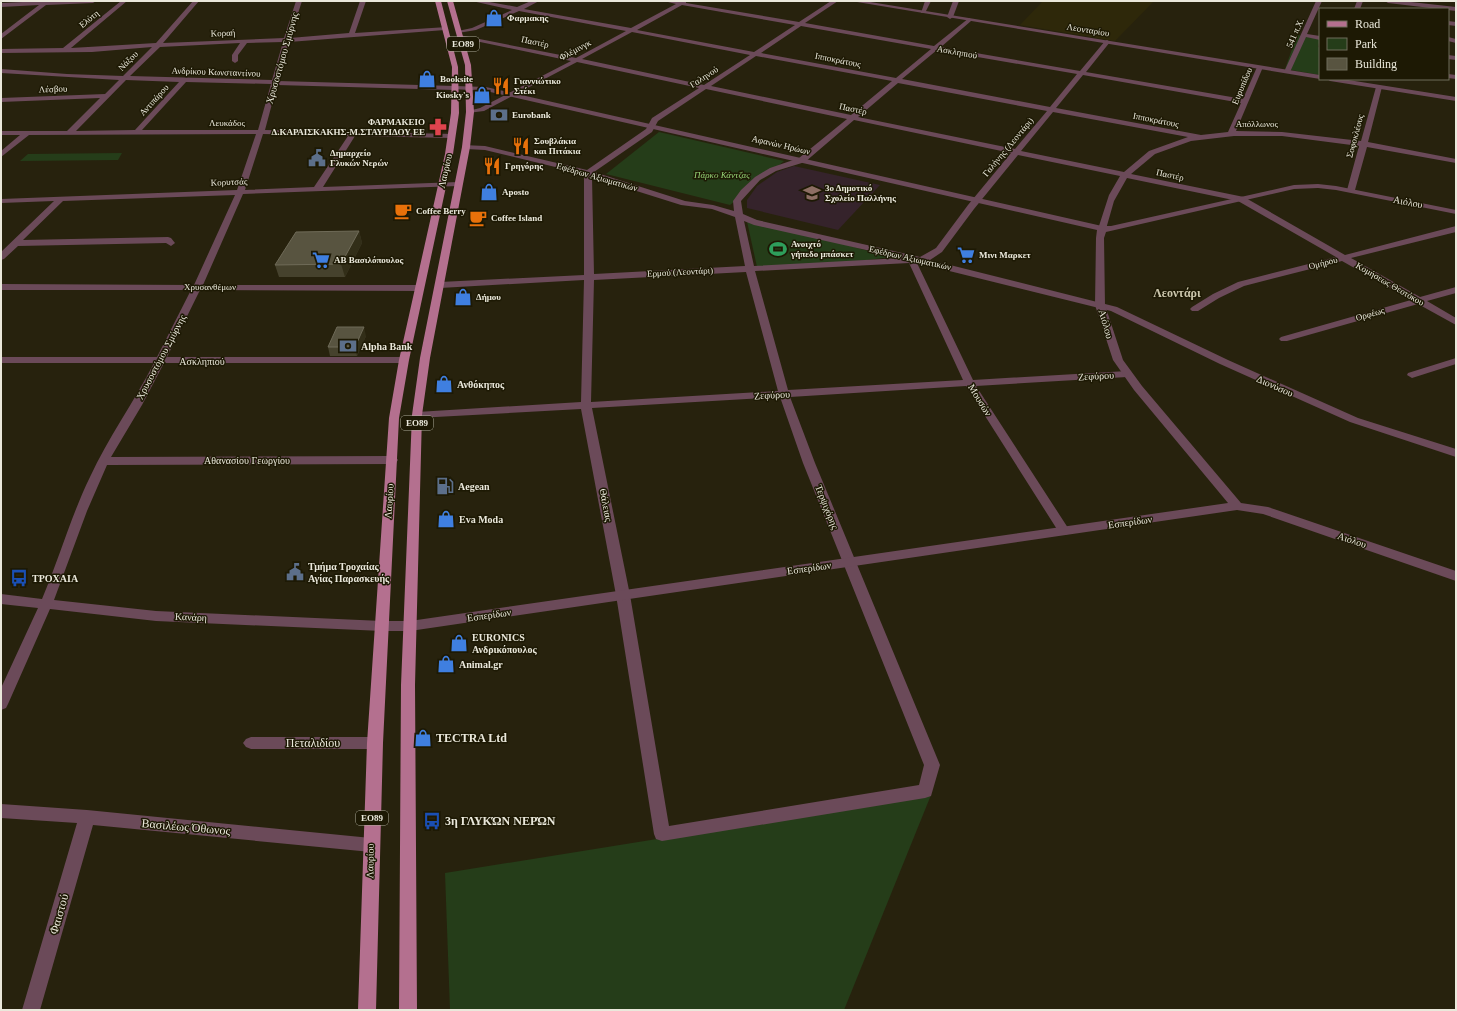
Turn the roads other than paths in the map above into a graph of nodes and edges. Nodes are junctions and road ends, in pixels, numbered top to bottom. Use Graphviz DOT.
graph roads {
  1 [pos="93,1"];
  2 [pos="124,1"];
  3 [pos="196,1"];
  4 [pos="299,1"];
  5 [pos="363,1"];
  6 [pos="438,1"];
  7 [pos="450,1"];
  8 [pos="475,1"];
  9 [pos="536,1"];
  10 [pos="668,1"];
  11 [pos="835,1"];
  12 [pos="854,1"];
  13 [pos="928,1"];
  14 [pos="956,1"];
  15 [pos="1319,1"];
  16 [pos="1388,1"];
  17 [pos="46,2"];
  18 [pos="684,2"];
  19 [pos="1,5"];
  20 [pos="1448,8"];
  21 [pos="519,9"];
  22 [pos="923,12"];
  23 [pos="950,17"];
  24 [pos="969,20"];
  25 [pos="801,24"];
  26 [pos="445,28"];
  27 [pos="631,30"];
  28 [pos="460,34"];
  29 [pos="350,36"];
  30 [pos="1303,36"];
  31 [pos="1,37"];
  32 [pos="1319,38"];
  33 [pos="285,40"];
  34 [pos="245,42"];
  35 [pos="1107,42"];
  36 [pos="157,46"];
  37 [pos="936,48"];
  38 [pos="65,50"];
  39 [pos="1,51"];
  40 [pos="755,54"];
  41 [pos="575,60"];
  42 [pos="235,61"];
  43 [pos="1260,68"];
  44 [pos="1,71"];
  45 [pos="1287,72"];
  46 [pos="1082,73"];
  47 [pos="1319,77"];
  48 [pos="124,78"];
  49 [pos="184,80"];
  50 [pos="1340,80"];
  51 [pos="897,81"];
  52 [pos="274,83"];
  53 [pos="706,87"];
  54 [pos="1379,87"];
  55 [pos="456,88"];
  56 [pos="470,88"];
  57 [pos="512,95"];
  58 [pos="106,96"];
  59 [pos="1456,99"];
  60 [pos="1,100"];
  61 [pos="1246,102"];
  62 [pos="1051,110"];
  63 [pos="470,112"];
  64 [pos="852,118"];
  65 [pos="653,126"];
  66 [pos="28,132"];
  67 [pos="70,132"];
  68 [pos="137,132"];
  69 [pos="260,132"];
  70 [pos="1,133"];
  71 [pos="353,134"];
  72 [pos="1232,134"];
  73 [pos="452,136"];
  74 [pos="1198,137"];
  75 [pos="1363,144"];
  76 [pos="466,147"];
  77 [pos="1017,152"];
  78 [pos="1,155"];
  79 [pos="802,160"];
  80 [pos="1456,161"];
  81 [pos="588,173"];
  82 [pos="1125,175"];
  83 [pos="458,184"];
  84 [pos="441,185"];
  85 [pos="317,189"];
  86 [pos="1351,190"];
  87 [pos="240,191"];
  88 [pos="61,199"];
  89 [pos="1241,199"];
  90 [pos="1,201"];
  91 [pos="976,201"];
  92 [pos="1456,212"];
  93 [pos="739,215"];
  94 [pos="1102,229"];
  95 [pos="1456,229"];
  96 [pos="16,243"];
  97 [pos="171,243"];
  98 [pos="1,257"];
  99 [pos="1345,258"];
  100 [pos="916,260"];
  101 [pos="750,269"];
  102 [pos="588,277"];
  103 [pos="440,284"];
  104 [pos="1,287"];
  105 [pos="198,288"];
  106 [pos="419,288"];
  107 [pos="1456,290"];
  108 [pos="1419,300"];
  109 [pos="1100,305"];
  110 [pos="1195,309"];
  111 [pos="1456,322"];
  112 [pos="1284,339"];
  113 [pos="1,360"];
  114 [pos="404,360"];
  115 [pos="160,361"];
  116 [pos="1456,361"];
  117 [pos="1127,374"];
  118 [pos="1412,375"];
  119 [pos="969,383"];
  120 [pos="784,394"];
  121 [pos="586,405"];
  122 [pos="417,415"];
  123 [pos="1456,453"];
  124 [pos="392,460"];
  125 [pos="103,461"];
  126 [pos="1237,506"];
  127 [pos="1064,531"];
  128 [pos="849,562"];
  129 [pos="1456,576"];
  130 [pos="623,595"];
  131 [pos="1,599"];
  132 [pos="45,605"];
  133 [pos="382,626"];
  134 [pos="410,626"];
  135 [pos="1,704"];
  136 [pos="251,743"];
  137 [pos="375,743"];
  138 [pos="1,811"];
  139 [pos="86,818"];
  140 [pos="662,834"];
  141 [pos="370,845"];
  142 [pos="30,1010"];
  143 [pos="367,1010"];
  144 [pos="408,1010"];
  1 -- 17 [label="street"];
  2 -- 38 [label="street, Ελύτη"];
  3 -- 36 [label="street, Νάξου"];
  4 -- 33 [label="street, Χρυσοστόμου Σμύρνης"];
  5 -- 29 [label="street"];
  6 -- 26 [label="main road, Λαυρίου / ΕΟ89"];
  7 -- 28 [label="main road, Λαυρίου / ΕΟ89"];
  8 -- 21 [label="street, Ιπποκράτους"];
  9 -- 21 [label="street"];
  10 -- 18 [label="street, Ασκληπιού"];
  11 -- 25 [label="street, Γαληνού"];
  12 -- 22 [label="street, Λεονταρίου"];
  13 -- 22 [label="street"];
  14 -- 23 [label="street"];
  15 -- 30 [label="street, 541 π.Χ."];
  16 -- 20 [label="street"];
  17 -- 19 [label="street"];
  17 -- 31 [label="street"];
  18 -- 25 [label="street, Ασκληπιού"];
  18 -- 27 [label="street, Φλέμινγκ"];
  21 -- 27 [label="street, Ιπποκράτους"];
  21 -- 28 [label="street"];
  22 -- 23 [label="street, Λεονταρίου"];
  23 -- 24 [label="street, Λεονταρίου"];
  24 -- 35 [label="street, Λεονταρίου"];
  24 -- 37 [label="street"];
  25 -- 37 [label="street, Ασκληπιού"];
  25 -- 40 [label="street, Γαληνού"];
  26 -- 29 [label="street, Κοραή"];
  26 -- 55 [label="main road, Λαυρίου / ΕΟ89"];
  27 -- 40 [label="street, Ιπποκράτους"];
  27 -- 41 [label="street, Φλέμινγκ"];
  28 -- 41 [label="street, Παστέρ"];
  28 -- 56 [label="main road, Λαυρίου / ΕΟ89"];
  29 -- 33 [label="street, Κοραή"];
  30 -- 32 [label="street"];
  30 -- 45 [label="street, 541 π.Χ."];
  33 -- 34 [label="street, Κοραή"];
  33 -- 52 [label="street, Χρυσοστόμου Σμύρνης"];
  34 -- 36 [label="street, Κοραή"];
  34 -- 42 [label="street"];
  35 -- 43 [label="street, Λεονταρίου"];
  35 -- 46 [label="street, Γαλήνης (Λεοντάρι)"];
  36 -- 38 [label="street, Κοραή"];
  36 -- 48 [label="street, Νάξου"];
  37 -- 46 [label="street, Ασκληπιού"];
  37 -- 51 [label="street"];
  38 -- 39 [label="street, Κοραή"];
  40 -- 51 [label="street, Ιπποκράτους"];
  40 -- 53 [label="street, Γαληνού"];
  41 -- 53 [label="street, Παστέρ"];
  41 -- 57 [label="street, Φλέμινγκ"];
  43 -- 45 [label="street, Λεονταρίου"];
  43 -- 61 [label="street, Ευρυπίδου"];
  44 -- 48 [label="street, Ανδρίκου Κωνσταντίνου"];
  45 -- 47 [label="street, Λεονταρίου"];
  46 -- 61 [label="street, Ασκληπιού"];
  46 -- 62 [label="street, Γαλήνης (Λεοντάρι)"];
  48 -- 49 [label="street, Ανδρίκου Κωνσταντίνου"];
  48 -- 58 [label="street, Νάξου"];
  49 -- 52 [label="street, Ανδρίκου Κωνσταντίνου"];
  49 -- 68 [label="street, Αντιπάρου"];
  50 -- 54 [label="street"];
  51 -- 62 [label="street, Ιπποκράτους"];
  51 -- 64 [label="street"];
  52 -- 55 [label="street, Ανδρίκου Κωνσταντίνου"];
  52 -- 69 [label="street, Χρυσοστόμου Σμύρνης"];
  53 -- 64 [label="street, Παστέρ"];
  53 -- 65 [label="street, Γαληνού"];
  54 -- 59 [label="street"];
  54 -- 75 [label="street, Σοφοκλέους"];
  55 -- 56 [label="street, Αφανών Ηρώων"];
  55 -- 73 [label="main road, Λαυρίου / ΕΟ89"];
  56 -- 57 [label="street, Αφανών Ηρώων"];
  56 -- 63 [label="main road, Λαυρίου / ΕΟ89"];
  57 -- 63 [label="street, Φλέμινγκ"];
  57 -- 65 [label="street, Αφανών Ηρώων"];
  58 -- 60 [label="street, Λέσβου"];
  58 -- 67 [label="street, Νάξου"];
  61 -- 72 [label="street, Ευρυπίδου"];
  62 -- 74 [label="street, Ιπποκράτους"];
  62 -- 77 [label="street, Γαλήνης (Λεοντάρι)"];
  63 -- 76 [label="main road, Λαυρίου / ΕΟ89"];
  64 -- 77 [label="street, Παστέρ"];
  64 -- 79 [label="street"];
  65 -- 79 [label="street, Αφανών Ηρώων"];
  65 -- 81 [label="street, Γαληνού"];
  66 -- 67 [label="street, Λευκάδος"];
  66 -- 70 [label="street, Λευκάδος"];
  66 -- 78 [label="street"];
  67 -- 68 [label="street, Λευκάδος"];
  68 -- 69 [label="street, Λευκάδος"];
  69 -- 71 [label="street, Λευκάδος"];
  69 -- 87 [label="street, Χρυσοστόμου Σμύρνης"];
  71 -- 73 [label="street, Λευκάδος"];
  71 -- 85 [label="street"];
  72 -- 74 [label="street, Απόλλωνος"];
  72 -- 75 [label="street, Απόλλωνος"];
  73 -- 84 [label="main road, Λαυρίου / ΕΟ89"];
  74 -- 82 [label="street, Απόλλωνος"];
  75 -- 80 [label="street, Απόλλωνος"];
  75 -- 86 [label="street, Σοφοκλέους"];
  76 -- 81 [label="street, Εφέδρων Αξιωματικών"];
  76 -- 83 [label="main road, Λαυρίου / ΕΟ89"];
  77 -- 82 [label="street, Παστέρ"];
  77 -- 91 [label="street, Γαλήνης (Λεοντάρι)"];
  79 -- 91 [label="street, Αφανών Ηρώων"];
  79 -- 93 [label="street, Τερψιχόρης"];
  81 -- 93 [label="street, Εφέδρων Αξιωματικών"];
  81 -- 102 [label="street, Θάλειας"];
  82 -- 89 [label="street, Παστέρ"];
  82 -- 94 [label="street, Απόλλωνος"];
  83 -- 84 [label="street, Κορυτσάς"];
  83 -- 103 [label="main road, Λαυρίου / ΕΟ89"];
  84 -- 85 [label="street, Κορυτσάς"];
  84 -- 106 [label="main road, Λαυρίου / ΕΟ89"];
  85 -- 87 [label="street, Κορυτσάς"];
  86 -- 89 [label="street, Αιόλου"];
  86 -- 92 [label="street, Αιόλου"];
  87 -- 88 [label="street, Κορυτσάς"];
  87 -- 105 [label="street, Χρυσοστόμου Σμύρνης"];
  88 -- 90 [label="street, Κορυτσάς"];
  88 -- 96 [label="street"];
  89 -- 94 [label="street, Αιόλου"];
  89 -- 99 [label="street, Κομήσεως Θεοτόκου"];
  91 -- 94 [label="street, Αφανών Ηρώων"];
  91 -- 100 [label="street, Γαλήνης (Λεοντάρι)"];
  93 -- 100 [label="street, Εφέδρων Αξιωματικών"];
  93 -- 101 [label="street, Τερψιχόρης"];
  94 -- 109 [label="street, Αιόλου"];
  95 -- 99 [label="street, Ομήρου"];
  96 -- 97 [label="street"];
  96 -- 98 [label="street"];
  99 -- 108 [label="street, Κομήσεως Θεοτόκου"];
  99 -- 110 [label="street, Ομήρου"];
  100 -- 101 [label="street, Ερμού (Λεοντάρι)"];
  100 -- 109 [label="street, Εφέδρων Αξιωματικών"];
  100 -- 119 [label="street, Μουσών"];
  101 -- 102 [label="street, Ερμού (Λεοντάρι)"];
  101 -- 120 [label="street, Τερψιχόρης"];
  102 -- 103 [label="street, Ερμού (Λεοντάρι)"];
  102 -- 121 [label="street, Θάλειας"];
  103 -- 122 [label="main road, Λαυρίου / ΕΟ89"];
  104 -- 105 [label="street, Χρυσανθέμων"];
  105 -- 106 [label="street, Χρυσανθέμων"];
  105 -- 115 [label="street, Χρυσοστόμου Σμύρνης"];
  106 -- 114 [label="main road, Λαυρίου / ΕΟ89"];
  107 -- 108 [label="street, Ορφέως"];
  108 -- 111 [label="street, Κομήσεως Θεοτόκου"];
  108 -- 112 [label="street, Ορφέως"];
  109 -- 117 [label="street, Αιόλου"];
  109 -- 123 [label="street, Διονύσου"];
  113 -- 115 [label="street, Ασκληπιού"];
  114 -- 115 [label="street, Ασκληπιού"];
  114 -- 124 [label="main road, Λαυρίου / ΕΟ89"];
  115 -- 125 [label="street, Χρυσοστόμου Σμύρνης"];
  116 -- 118 [label="street"];
  117 -- 119 [label="street, Ζεφύρου"];
  117 -- 126 [label="street, Αιόλου"];
  119 -- 120 [label="street, Ζεφύρου"];
  119 -- 127 [label="street, Μουσών"];
  120 -- 121 [label="street, Ζεφύρου"];
  120 -- 128 [label="street, Τερψιχόρης"];
  121 -- 122 [label="street, Ζεφύρου"];
  121 -- 130 [label="street, Θάλειας"];
  122 -- 134 [label="main road, Λαυρίου / ΕΟ89"];
  124 -- 125 [label="street, Αθανασίου Γεωργίου"];
  124 -- 133 [label="main road, Λαυρίου / ΕΟ89"];
  125 -- 132 [label="street, Χρυσοστόμου Σμύρνης"];
  126 -- 127 [label="street, Εσπερίδων"];
  126 -- 129 [label="street, Αιόλου"];
  127 -- 128 [label="street, Εσπερίδων"];
  128 -- 130 [label="street, Εσπερίδων"];
  128 -- 140 [label="street, Τερψιχόρης"];
  130 -- 134 [label="street, Εσπερίδων"];
  130 -- 140 [label="street, Θάλειας"];
  131 -- 132 [label="street, Κανάρη"];
  132 -- 133 [label="street, Κανάρη"];
  132 -- 135 [label="street, Χρυσοστόμου Σμύρνης"];
  133 -- 134 [label="street, Εσπερίδων"];
  133 -- 137 [label="main road, Λαυρίου / ΕΟ89"];
  134 -- 144 [label="main road, Λαυρίου / ΕΟ89"];
  136 -- 137 [label="street, Πεταλιδίου"];
  137 -- 141 [label="main road, Λαυρίου / ΕΟ89"];
  138 -- 139 [label="street, Βασιλέως Όθωνος"];
  139 -- 141 [label="street, Βασιλέως Όθωνος"];
  139 -- 142 [label="street, Φαιστού"];
  141 -- 143 [label="main road, Λαυρίου / ΕΟ89"];
}
